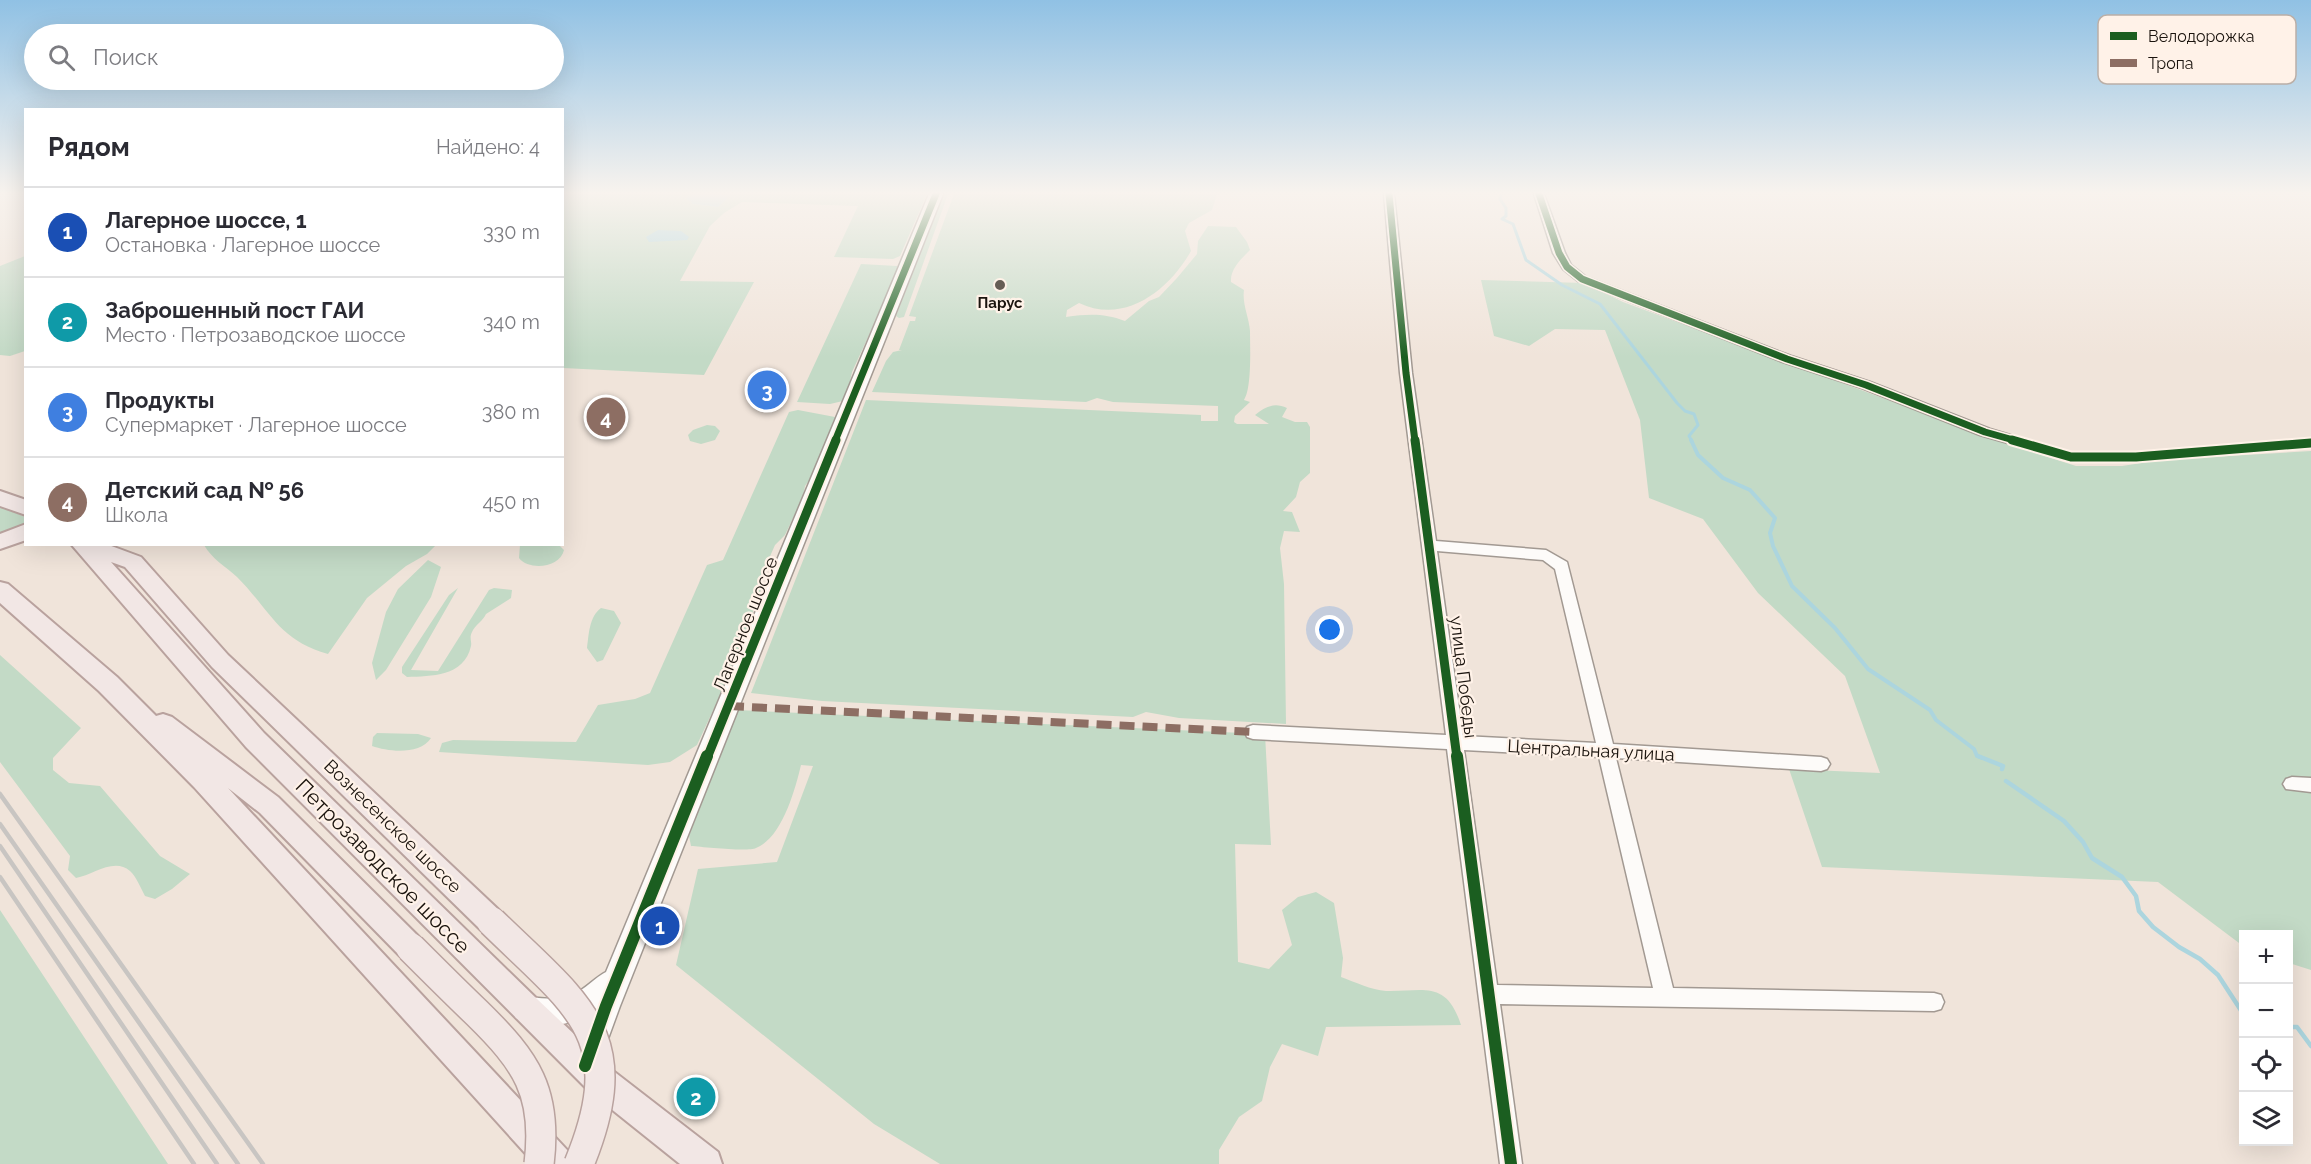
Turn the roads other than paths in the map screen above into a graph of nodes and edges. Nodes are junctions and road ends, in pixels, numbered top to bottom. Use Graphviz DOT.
graph roads {
  1 [pos="914,248"];
  2 [pos="1394,248"];
  3 [pos="1557,248"];
  4 [pos="2311,442"];
  5 [pos="0,498"];
  6 [pos="24,507"];
  7 [pos="24,532"];
  8 [pos="0,542"];
  9 [pos="85,546"];
  10 [pos="89,546"];
  11 [pos="1431,546"];
  12 [pos="0,590"];
  13 [pos="108,684"];
  14 [pos="1253,732"];
  15 [pos="1456,742"];
  16 [pos="1605,750"];
  17 [pos="1821,764"];
  18 [pos="2292,784"];
  19 [pos="2311,785"];
  20 [pos="618,977"];
  21 [pos="1488,994"];
  22 [pos="1665,997"];
  23 [pos="1934,1002"];
  24 [pos="526,1009"];
  25 [pos="585,1066"];
  26 [pos="539,1164"];
  27 [pos="557,1164"];
  28 [pos="579,1164"];
  29 [pos="706,1164"];
  30 [pos="1511,1164"];
  1 -- 20 [label="street, Лагерное шоссе"];
  2 -- 11 [label="street, улица Победы"];
  3 -- 4 [label="street"];
  5 -- 6 [label="main road"];
  7 -- 8 [label="main road"];
  9 -- 24 [label="main road, Петрозаводское шоссе"];
  10 -- 28 [label="main road, Вознесенское шоссе, bridge"];
  11 -- 15 [label="street, улица Победы"];
  11 -- 16 [label="street"];
  12 -- 13 [label="main road"];
  13 -- 26 [label="main road, bridge"];
  13 -- 27 [label="main road"];
  14 -- 15 [label="street, Центральная улица"];
  15 -- 16 [label="street, Центральная улица"];
  15 -- 21 [label="street, улица Победы"];
  16 -- 17 [label="street, Центральная улица"];
  16 -- 22 [label="street"];
  18 -- 19 [label="street"];
  20 -- 24 [label="street, Лагерное шоссе"];
  20 -- 25 [label="street, Лагерное шоссе"];
  21 -- 22 [label="street"];
  21 -- 30 [label="street, улица Победы"];
  22 -- 23 [label="street"];
  24 -- 25 [label="main road, Петрозаводское шоссе"];
  25 -- 29 [label="main road, Петрозаводское шоссе"];
}
